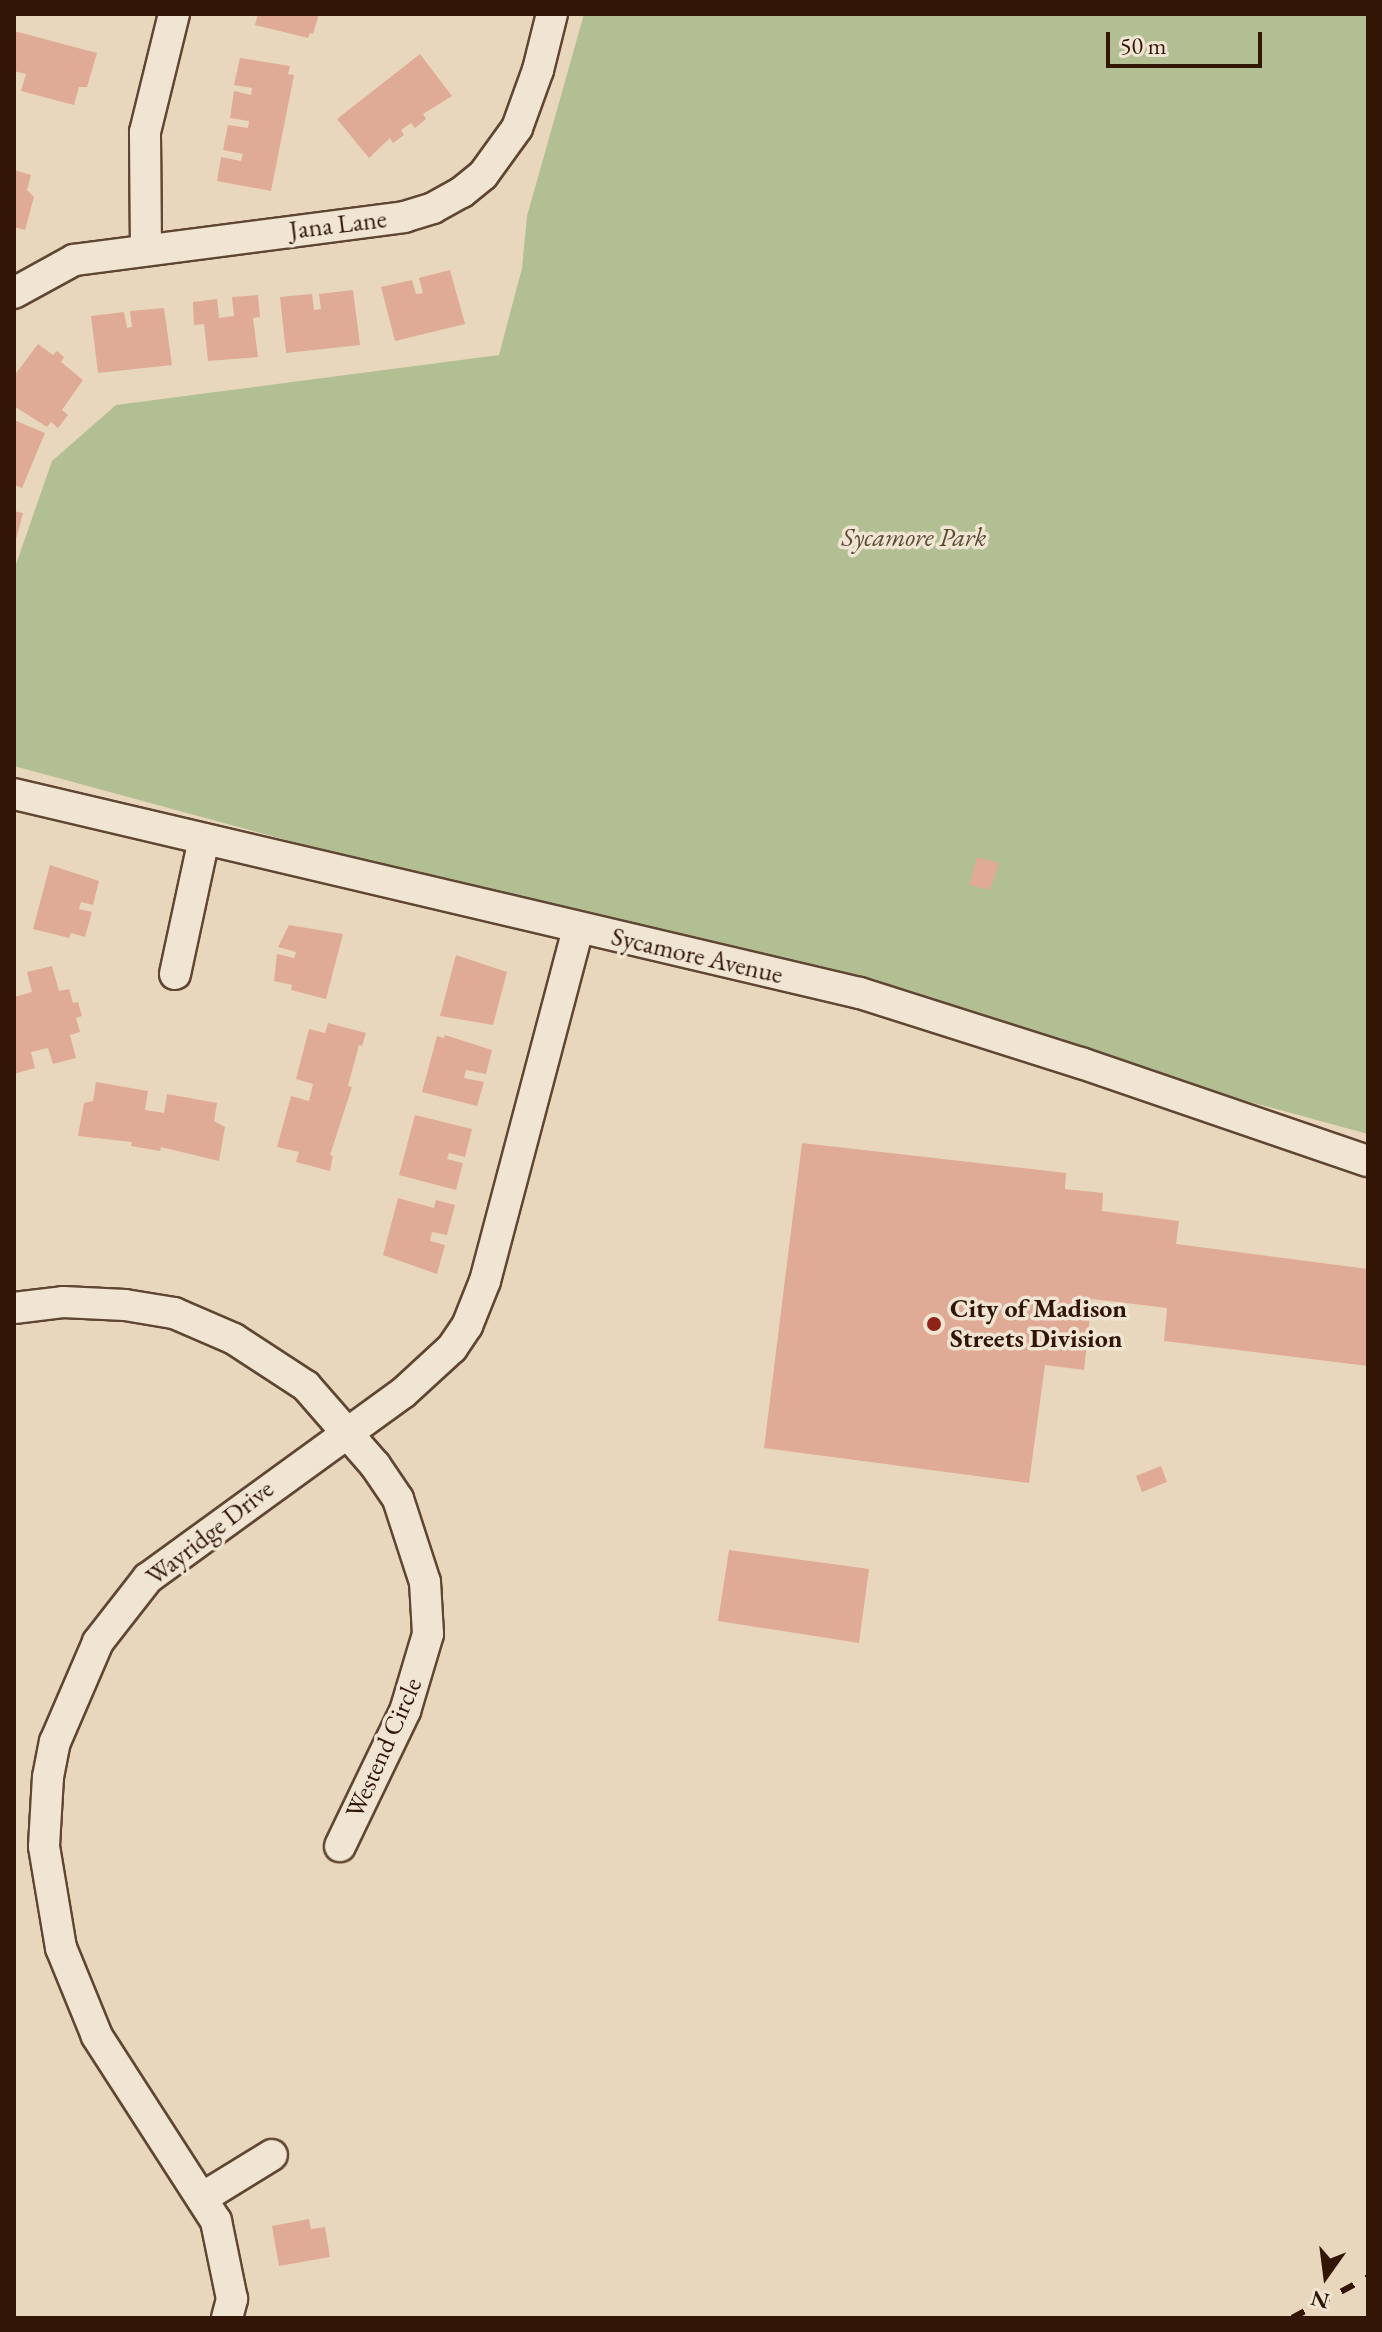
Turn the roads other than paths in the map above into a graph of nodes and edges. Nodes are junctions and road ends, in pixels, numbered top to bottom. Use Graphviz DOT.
graph roads {
  1 [pos="174,14"];
  2 [pos="552,14"];
  3 [pos="146,250"];
  4 [pos="14,293"];
  5 [pos="14,794"];
  6 [pos="204,839"];
  7 [pos="578,928"];
  8 [pos="175,974"];
  9 [pos="1368,1161"];
  10 [pos="14,1308"];
  11 [pos="347,1432"];
  12 [pos="340,1846"];
  13 [pos="272,2155"];
  14 [pos="202,2198"];
  15 [pos="227,2318"];
  1 -- 3 [label="street"];
  2 -- 3 [label="street, Jana Lane"];
  3 -- 4 [label="street, Jana Lane"];
  5 -- 6 [label="street, Sycamore Avenue"];
  6 -- 7 [label="street, Sycamore Avenue"];
  6 -- 8 [label="street"];
  7 -- 9 [label="street, Sycamore Avenue"];
  7 -- 11 [label="street, Wayridge Drive"];
  10 -- 11 [label="street, Westend Circle"];
  11 -- 12 [label="street, Westend Circle"];
  11 -- 14 [label="street, Wayridge Drive"];
  13 -- 14 [label="street"];
  14 -- 15 [label="street, Wayridge Drive"];
}
